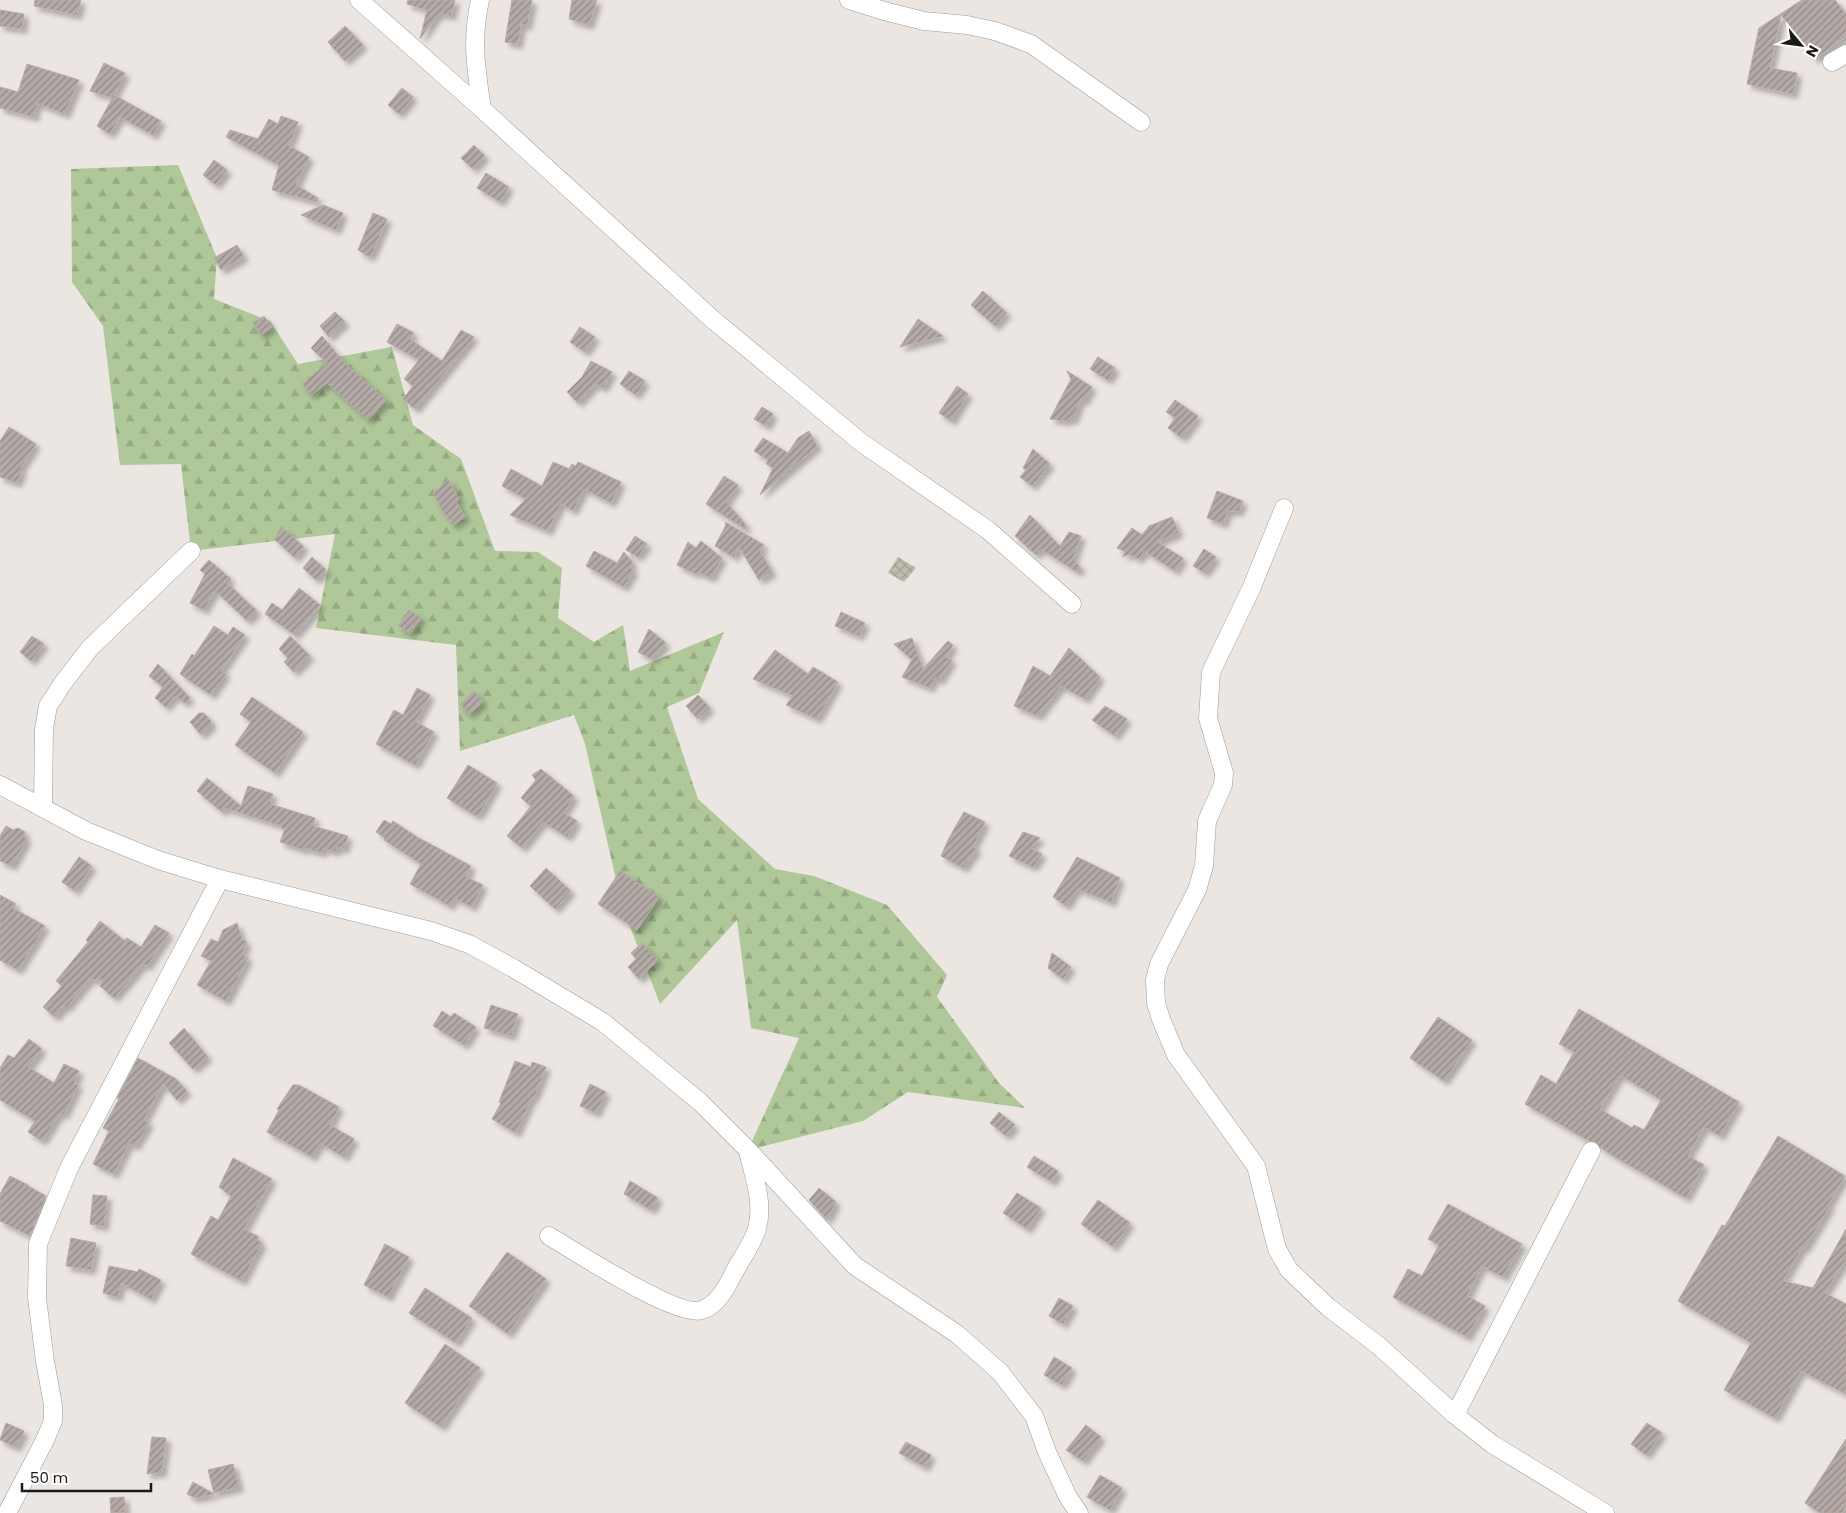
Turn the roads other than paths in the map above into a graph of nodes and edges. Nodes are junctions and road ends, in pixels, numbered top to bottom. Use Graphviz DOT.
graph roads {
  1 [pos="359,0"];
  2 [pos="480,0"];
  3 [pos="849,0"];
  4 [pos="482,109"];
  5 [pos="1141,122"];
  6 [pos="1284,508"];
  7 [pos="191,551"];
  8 [pos="1072,604"];
  9 [pos="0,785"];
  10 [pos="43,806"];
  11 [pos="220,880"];
  12 [pos="748,1150"];
  13 [pos="1591,1151"];
  14 [pos="550,1236"];
  15 [pos="1456,1415"];
  16 [pos="7,1513"];
  17 [pos="1078,1513"];
  18 [pos="1605,1513"];
  1 -- 4 [label="street"];
  2 -- 4 [label="street"];
  3 -- 5 [label="street"];
  4 -- 8 [label="street"];
  6 -- 15 [label="street"];
  7 -- 10 [label="street"];
  9 -- 10 [label="street"];
  10 -- 11 [label="street"];
  11 -- 12 [label="street"];
  11 -- 16 [label="street"];
  12 -- 14 [label="street"];
  12 -- 17 [label="street"];
  13 -- 15 [label="street"];
  15 -- 18 [label="street"];
}
